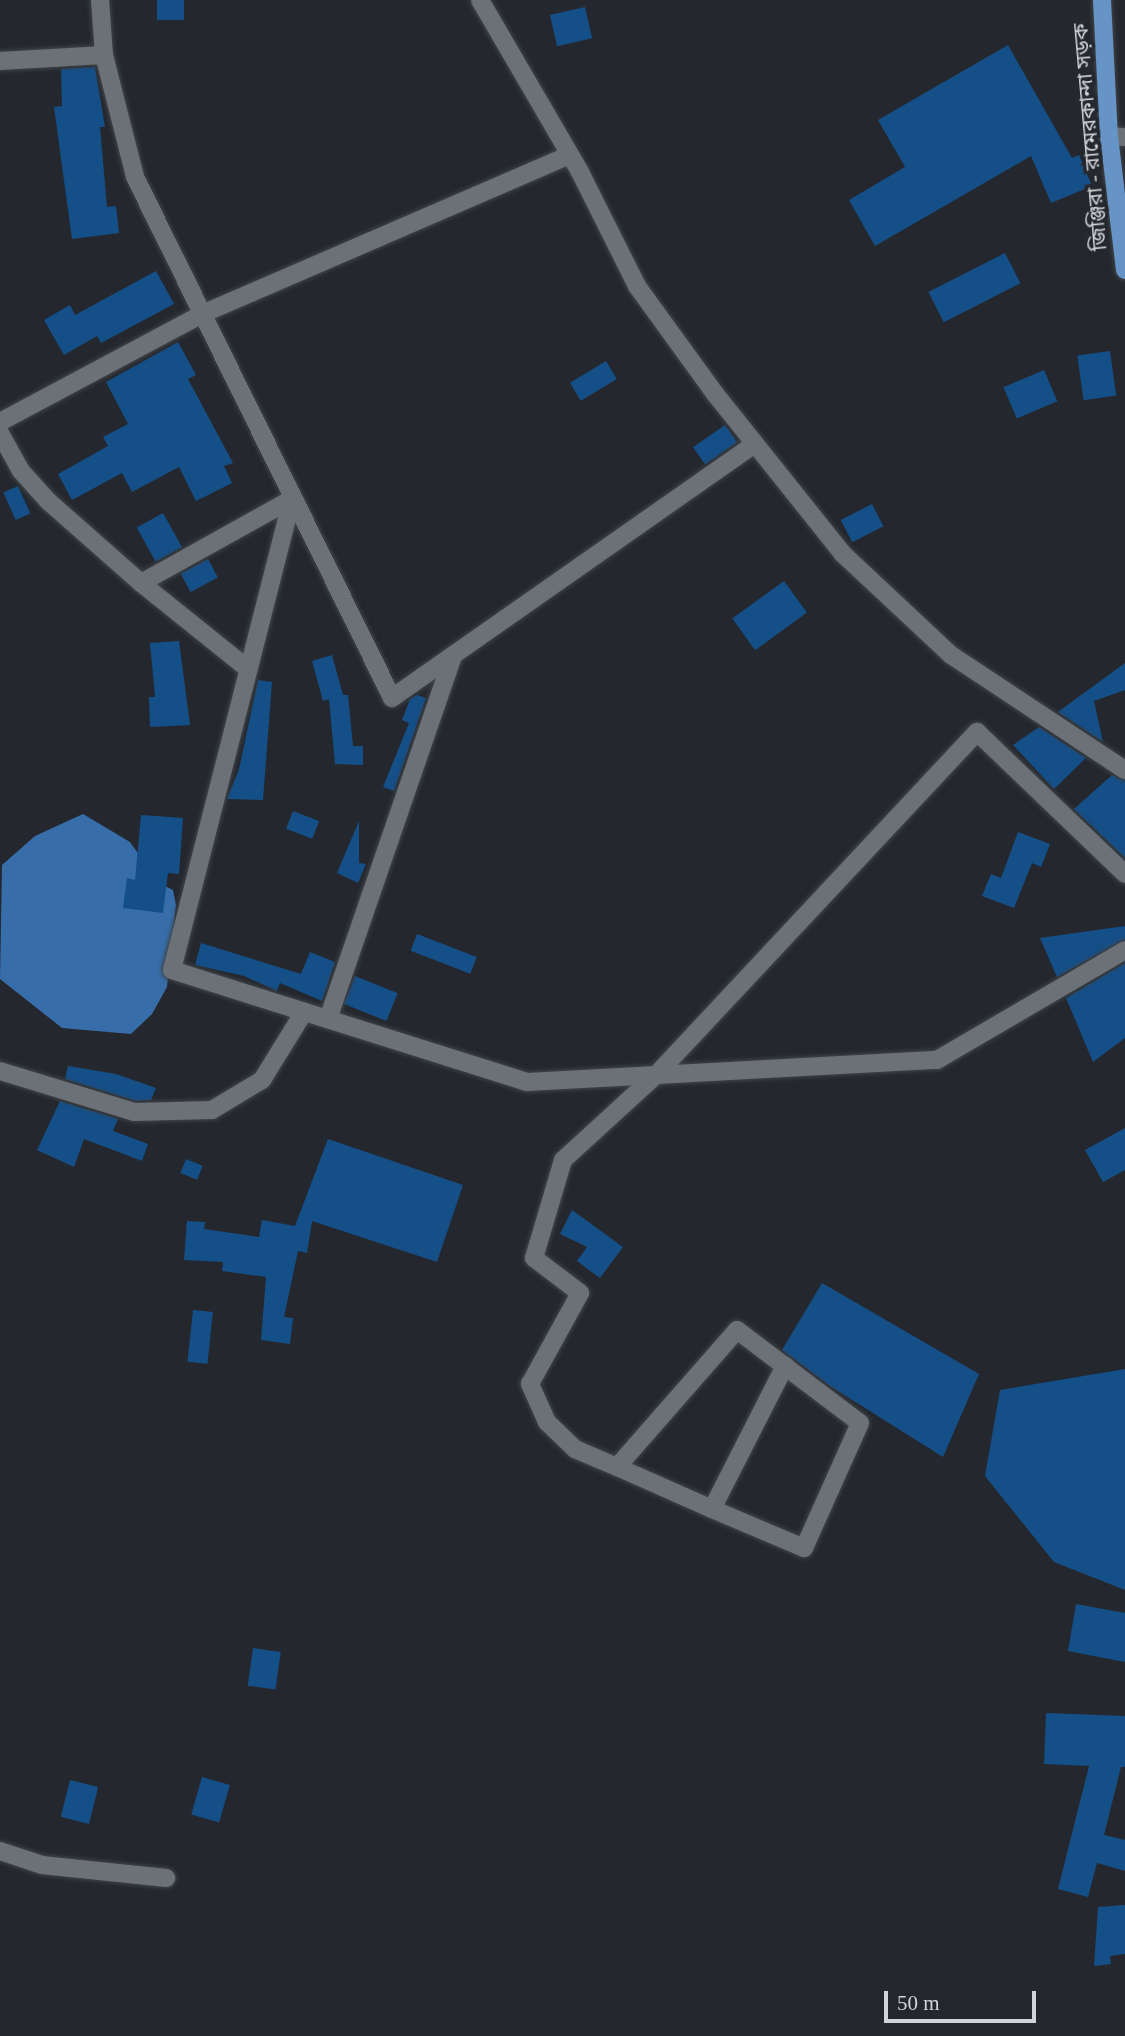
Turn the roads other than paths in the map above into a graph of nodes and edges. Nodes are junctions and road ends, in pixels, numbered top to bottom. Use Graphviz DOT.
graph roads {
  1 [pos="100,0"];
  2 [pos="480,0"];
  3 [pos="1102,0"];
  4 [pos="104,55"];
  5 [pos="0,61"];
  6 [pos="1117,137"];
  7 [pos="569,155"];
  8 [pos="1125,270"];
  9 [pos="200,315"];
  10 [pos="0,422"];
  11 [pos="0,433"];
  12 [pos="755,444"];
  13 [pos="292,499"];
  14 [pos="141,583"];
  15 [pos="453,655"];
  16 [pos="248,669"];
  17 [pos="1125,771"];
  18 [pos="1125,874"];
  19 [pos="1125,950"];
  20 [pos="304,1012"];
  21 [pos="328,1019"];
  22 [pos="0,1070"];
  23 [pos="656,1075"];
  24 [pos="785,1366"];
  25 [pos="617,1467"];
  26 [pos="712,1509"];
  27 [pos="0,1851"];
  28 [pos="166,1878"];
  1 -- 4 [label="street"];
  2 -- 7 [label="street"];
  3 -- 6 [label="main road, জিঞ্জিরা - রামেরকান্দা সড়ক"];
  4 -- 5 [label="street"];
  4 -- 9 [label="street"];
  6 -- 8 [label="main road, জিঞ্জিরা - রামেরকান্দা সড়ক"];
  7 -- 9 [label="street"];
  7 -- 12 [label="street"];
  9 -- 10 [label="street"];
  9 -- 13 [label="street"];
  11 -- 14 [label="street"];
  12 -- 15 [label="street"];
  12 -- 17 [label="street"];
  13 -- 14 [label="street"];
  13 -- 15 [label="street"];
  13 -- 16 [label="street"];
  14 -- 16 [label="street"];
  15 -- 21 [label="street"];
  16 -- 20 [label="street"];
  18 -- 23 [label="street"];
  19 -- 23 [label="street"];
  20 -- 21 [label="street"];
  20 -- 22 [label="street"];
  21 -- 23 [label="street"];
  23 -- 25 [label="street"];
  24 -- 25 [label="street"];
  24 -- 26 [label="street"];
  24 -- 26 [label="street"];
  25 -- 26 [label="street"];
  27 -- 28 [label="street"];
}
